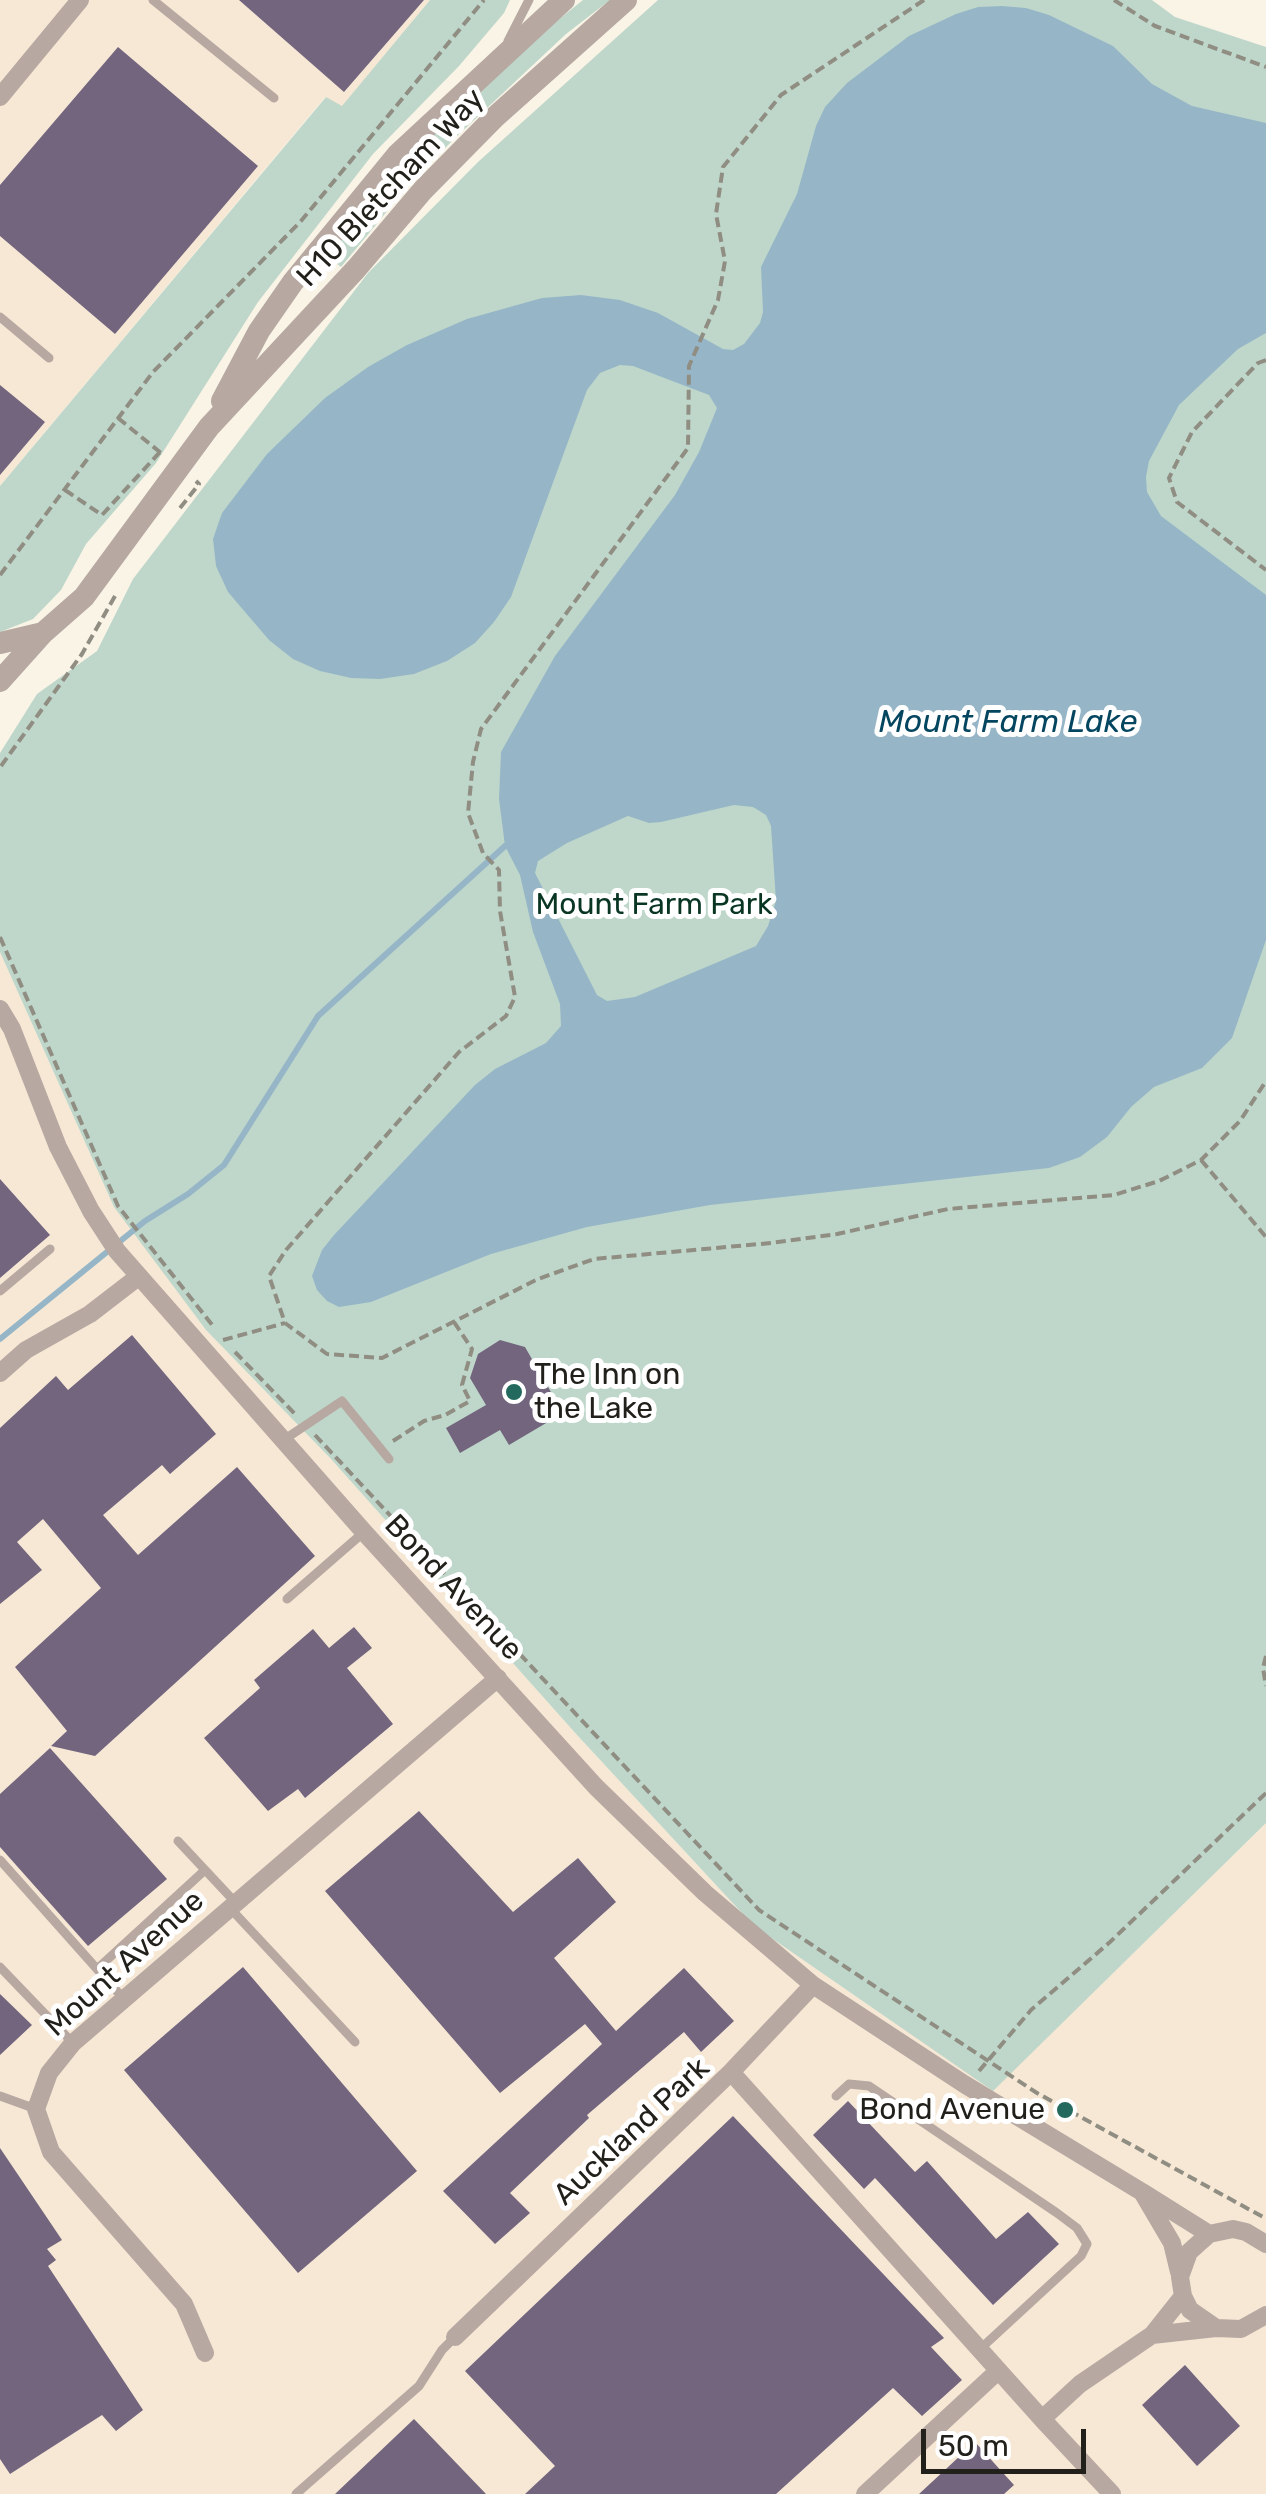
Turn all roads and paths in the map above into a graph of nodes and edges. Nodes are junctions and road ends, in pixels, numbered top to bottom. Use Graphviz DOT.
graph roads {
  1 [pos="80,0"];
  2 [pos="153,0"];
  3 [pos="484,0"];
  4 [pos="529,0"];
  5 [pos="564,0"];
  6 [pos="626,0"];
  7 [pos="924,0"];
  8 [pos="1114,0"];
  9 [pos="500,57"];
  10 [pos="1266,68"];
  11 [pos="0,97"];
  12 [pos="274,98"];
  13 [pos="0,317"];
  14 [pos="49,358"];
  15 [pos="1266,360"];
  16 [pos="209,427"];
  17 [pos="160,452"];
  18 [pos="64,490"];
  19 [pos="1266,570"];
  20 [pos="0,575"];
  21 [pos="43,633"];
  22 [pos="0,642"];
  23 [pos="0,680"];
  24 [pos="0,937"];
  25 [pos="0,1009"];
  26 [pos="1266,1081"];
  27 [pos="1201,1160"];
  28 [pos="1266,1237"];
  29 [pos="50,1249"];
  30 [pos="138,1277"];
  31 [pos="0,1291"];
  32 [pos="454,1322"];
  33 [pos="286,1323"];
  34 [pos="223,1340"];
  35 [pos="0,1373"];
  36 [pos="305,1424"];
  37 [pos="285,1439"];
  38 [pos="380,1449"];
  39 [pos="389,1460"];
  40 [pos="364,1532"];
  41 [pos="286,1598"];
  42 [pos="1266,1656"];
  43 [pos="498,1678"];
  44 [pos="1266,1686"];
  45 [pos="1266,1793"];
  46 [pos="178,1841"];
  47 [pos="0,1860"];
  48 [pos="205,1870"];
  49 [pos="232,1905"];
  50 [pos="0,1967"];
  51 [pos="97,1968"];
  52 [pos="813,1986"];
  53 [pos="125,2000"];
  54 [pos="354,2042"];
  55 [pos="74,2043"];
  56 [pos="988,2064"];
  57 [pos="730,2072"];
  58 [pos="0,2096"];
  59 [pos="836,2096"];
  60 [pos="36,2110"];
  61 [pos="1142,2192"];
  62 [pos="1266,2205"];
  63 [pos="1262,2220"];
  64 [pos="1266,2220"];
  65 [pos="1246,2232"];
  66 [pos="1209,2234"];
  67 [pos="1266,2244"];
  68 [pos="1181,2287"];
  69 [pos="1266,2315"];
  70 [pos="1216,2328"];
  71 [pos="1241,2329"];
  72 [pos="1266,2334"];
  73 [pos="1152,2336"];
  74 [pos="456,2337"];
  75 [pos="979,2350"];
  76 [pos="206,2352"];
  77 [pos="998,2371"];
  78 [pos="1042,2419"];
  79 [pos="296,2494"];
  80 [pos="865,2494"];
  81 [pos="1112,2494"];
  1 -- 11 [label="street"];
  2 -- 12 [label="lane"];
  3 -- 18 [label="path"];
  4 -- 9 [label="lane"];
  5 -- 9 [label="street, H10 Bletcham Way"];
  6 -- 16 [label="street, H10 Bletcham Way"];
  7 -- 33 [label="path"];
  8 -- 10 [label="path"];
  9 -- 16 [label="street, H10 Bletcham Way"];
  13 -- 14 [label="lane"];
  15 -- 19 [label="path"];
  16 -- 21 [label="street, H10 Bletcham Way"];
  17 -- 18 [label="path"];
  18 -- 20 [label="path"];
  21 -- 22 [label="street, H10 Bletcham Way"];
  21 -- 23 [label="street, H10 Bletcham Way"];
  24 -- 34 [label="path"];
  25 -- 30 [label="street, Bond Avenue"];
  26 -- 27 [label="path"];
  27 -- 28 [label="path"];
  27 -- 32 [label="path"];
  29 -- 31 [label="lane"];
  30 -- 35 [label="street"];
  30 -- 37 [label="street, Bond Avenue"];
  32 -- 33 [label="path"];
  32 -- 38 [label="path"];
  33 -- 34 [label="path"];
  34 -- 36 [label="path"];
  36 -- 37 [label="lane"];
  36 -- 38 [label="lane"];
  36 -- 56 [label="path"];
  37 -- 40 [label="street, Bond Avenue"];
  38 -- 39 [label="lane"];
  40 -- 41 [label="lane"];
  40 -- 43 [label="street, Bond Avenue"];
  42 -- 44 [label="path"];
  43 -- 49 [label="street, Mount Avenue"];
  43 -- 52 [label="street, Bond Avenue"];
  45 -- 56 [label="path"];
  46 -- 48 [label="lane"];
  47 -- 51 [label="lane"];
  48 -- 49 [label="lane"];
  48 -- 51 [label="lane"];
  49 -- 53 [label="street, Mount Avenue"];
  49 -- 54 [label="lane"];
  50 -- 55 [label="lane"];
  51 -- 53 [label="lane"];
  52 -- 57 [label="street"];
  52 -- 61 [label="street, Bond Avenue"];
  53 -- 55 [label="street, Mount Avenue"];
  55 -- 60 [label="street, Mount Avenue"];
  56 -- 63 [label="path"];
  57 -- 74 [label="street, Auckland Park"];
  57 -- 75 [label="street, Auckland Park"];
  58 -- 60 [label="lane"];
  59 -- 75 [label="lane"];
  60 -- 76 [label="street"];
  61 -- 66 [label="street, Bond Avenue"];
  61 -- 68 [label="street, Bond Avenue"];
  62 -- 63 [label="path"];
  63 -- 64 [label="path"];
  63 -- 65 [label="street"];
  65 -- 66 [label="street"];
  65 -- 67 [label="street"];
  66 -- 68 [label="street"];
  68 -- 70 [label="street"];
  68 -- 73 [label="street"];
  69 -- 71 [label="street"];
  70 -- 71 [label="street"];
  70 -- 73 [label="street"];
  71 -- 72 [label="street"];
  73 -- 78 [label="street"];
  74 -- 79 [label="lane"];
  75 -- 77 [label="street, Auckland Park"];
  77 -- 78 [label="street, Auckland Park"];
  77 -- 80 [label="street"];
  78 -- 81 [label="street, Auckland Park"];
}
